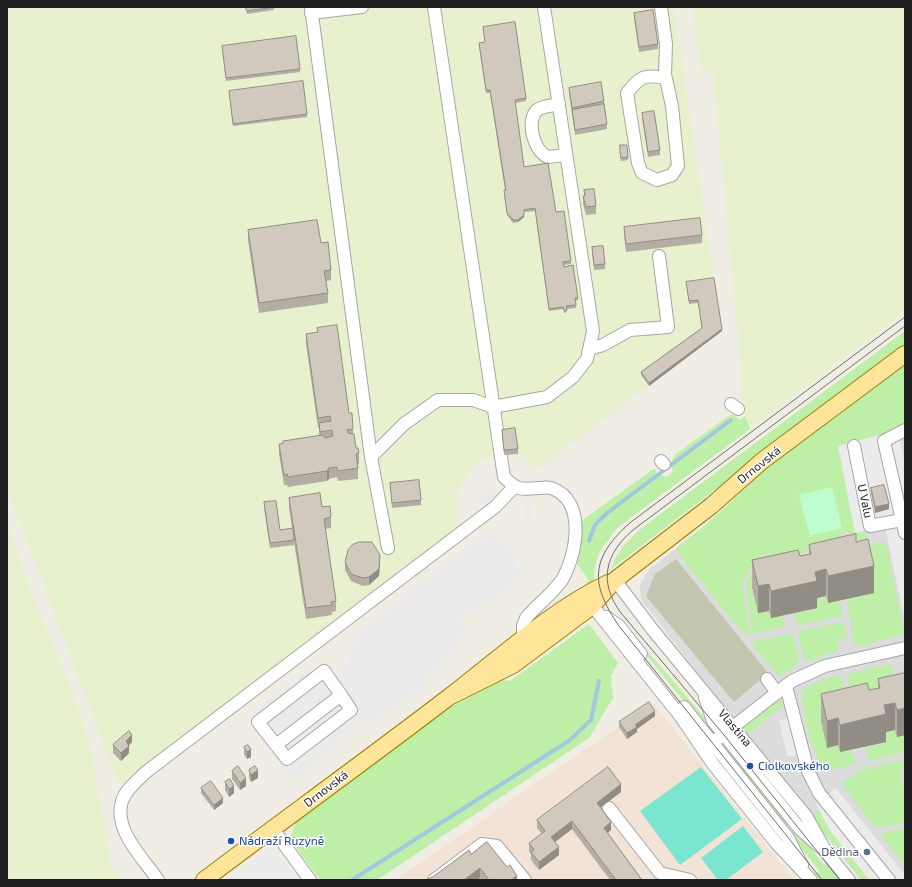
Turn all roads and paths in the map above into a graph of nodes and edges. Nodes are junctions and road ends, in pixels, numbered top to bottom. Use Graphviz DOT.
graph roads {
  1 [pos="362,7"];
  2 [pos="434,7"];
  3 [pos="544,7"];
  4 [pos="661,7"];
  5 [pos="311,10"];
  6 [pos="666,78"];
  7 [pos="559,104"];
  8 [pos="566,155"];
  9 [pos="659,256"];
  10 [pos="589,349"];
  11 [pos="905,354"];
  12 [pos="493,407"];
  13 [pos="905,430"];
  14 [pos="854,446"];
  15 [pos="371,457"];
  16 [pos="514,487"];
  17 [pos="902,520"];
  18 [pos="905,533"];
  19 [pos="388,548"];
  20 [pos="615,580"];
  21 [pos="588,601"];
  22 [pos="523,639"];
  23 [pos="905,648"];
  24 [pos="767,679"];
  25 [pos="786,686"];
  26 [pos="776,693"];
  27 [pos="340,695"];
  28 [pos="449,697"];
  29 [pos="729,731"];
  30 [pos="276,745"];
  31 [pos="708,747"];
  32 [pos="609,808"];
  33 [pos="273,829"];
  34 [pos="809,877"];
  35 [pos="158,880"];
  36 [pos="204,880"];
  37 [pos="310,880"];
  38 [pos="434,880"];
  39 [pos="525,880"];
  40 [pos="690,880"];
  41 [pos="849,880"];
  42 [pos="889,880"];
  1 -- 5 [label="street"];
  2 -- 12 [label="street"];
  3 -- 7 [label="street"];
  4 -- 6 [label="street"];
  5 -- 15 [label="street"];
  6 -- 6 [label="street"];
  7 -- 8 [label="street"];
  7 -- 8 [label="street"];
  8 -- 10 [label="street"];
  9 -- 10 [label="street"];
  10 -- 12 [label="street"];
  11 -- 20 [label="main road, Drnovská"];
  12 -- 15 [label="street"];
  12 -- 16 [label="street"];
  13 -- 17 [label="street"];
  14 -- 17 [label="street, U Valu"];
  15 -- 19 [label="street"];
  16 -- 22 [label="street"];
  16 -- 35 [label="street"];
  17 -- 18 [label="street"];
  20 -- 21 [label="main road, Drnovská"];
  20 -- 29 [label="street"];
  21 -- 22 [label="main road, Drnovská"];
  21 -- 28 [label="main road, Drnovská"];
  21 -- 31 [label="street"];
  22 -- 28 [label="main road, Drnovská"];
  23 -- 25 [label="street"];
  24 -- 26 [label="street"];
  25 -- 26 [label="street"];
  25 -- 42 [label="street"];
  26 -- 29 [label="street"];
  27 -- 30 [label="street"];
  27 -- 30 [label="street"];
  27 -- 30 [label="street"];
  28 -- 33 [label="main road, Drnovská"];
  29 -- 31 [label="street"];
  29 -- 41 [label="street"];
  31 -- 34 [label="street"];
  32 -- 40 [label="street"];
  33 -- 36 [label="main road, Drnovská"];
  33 -- 37 [label="street"];
  38 -- 39 [label="street"];
}
